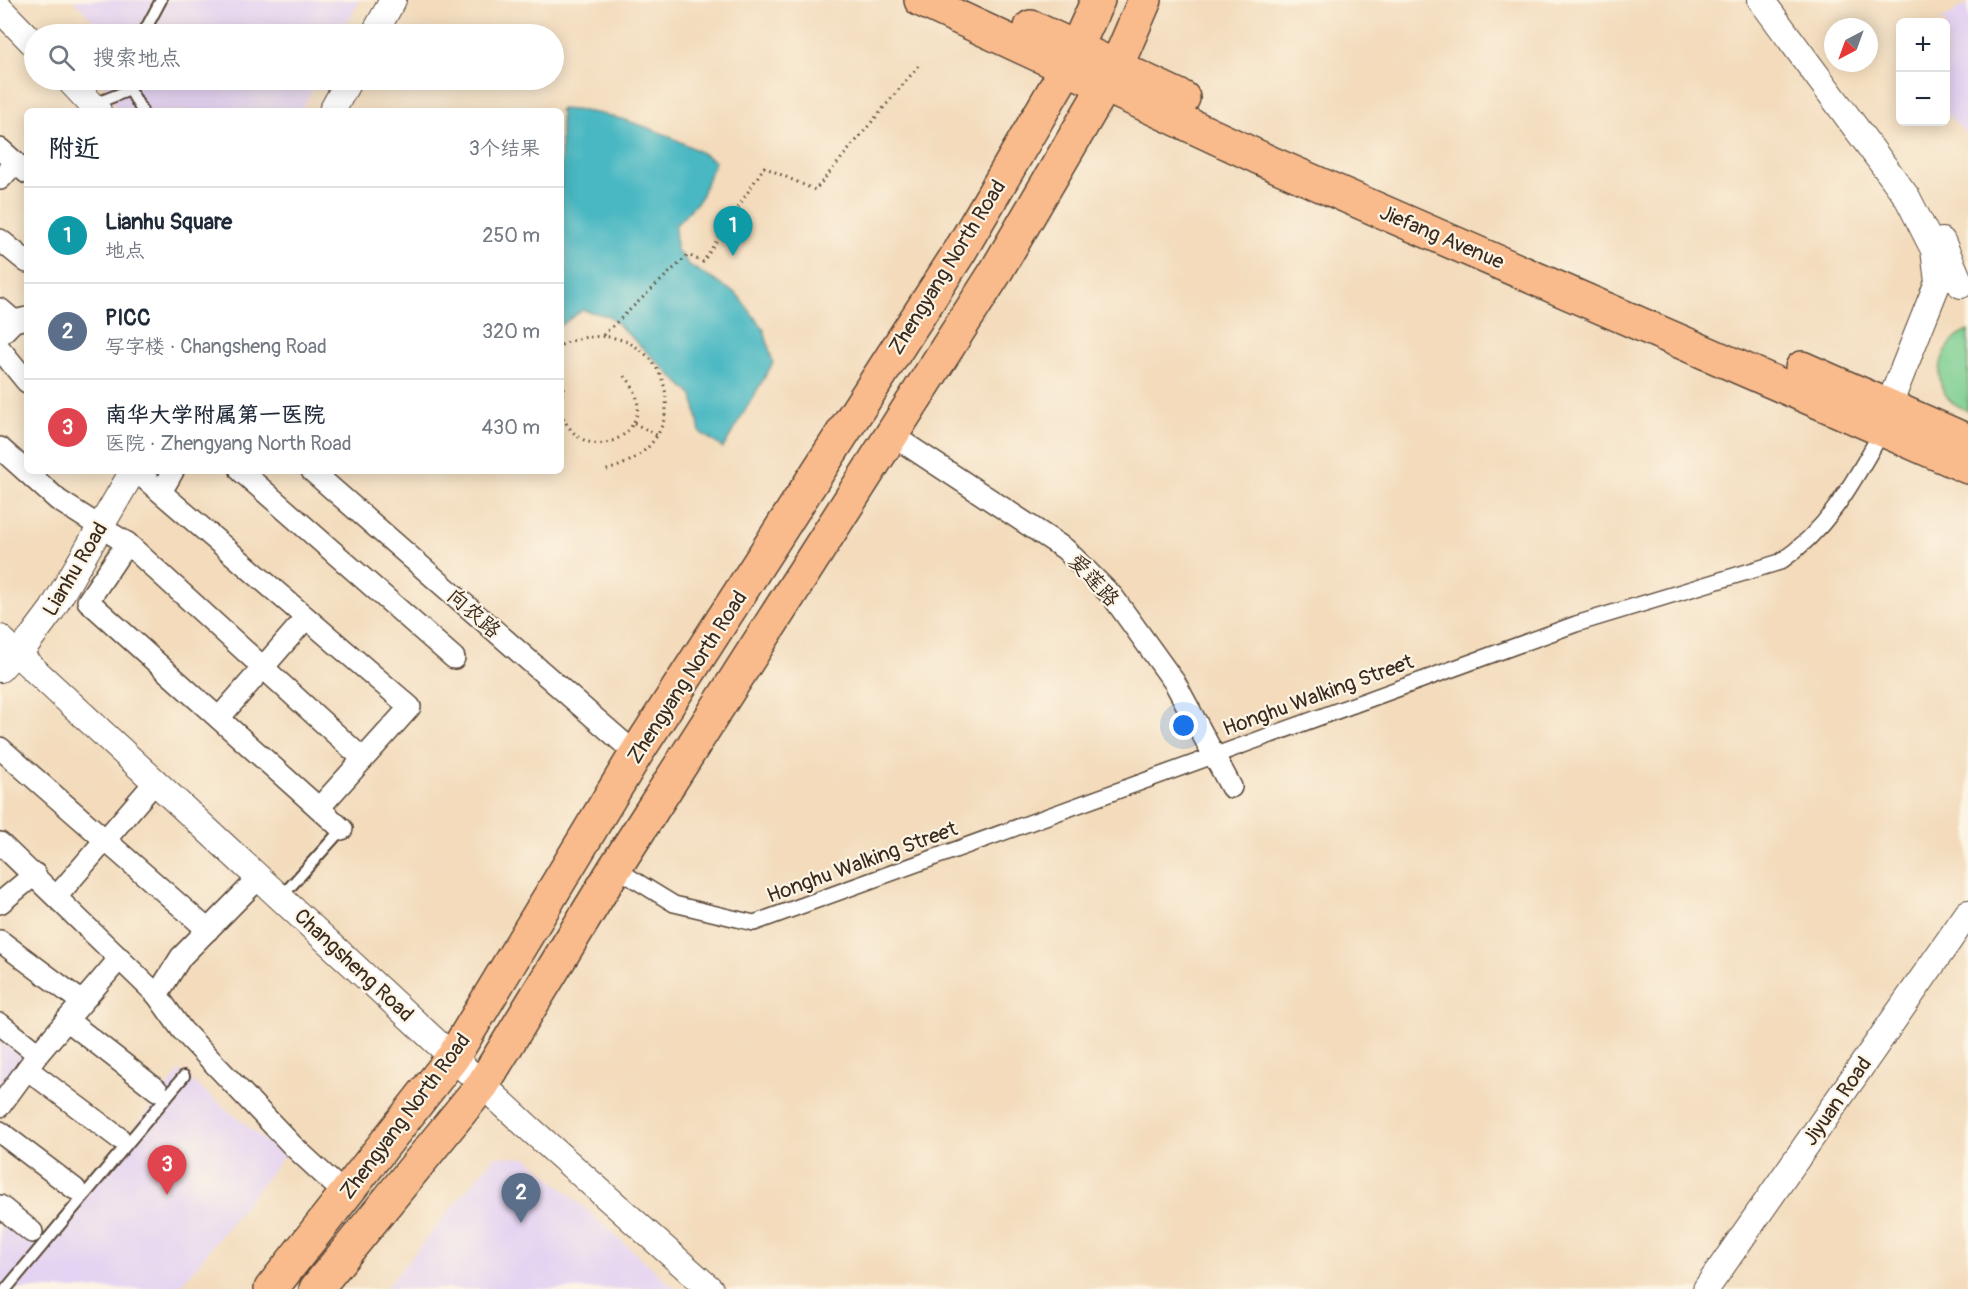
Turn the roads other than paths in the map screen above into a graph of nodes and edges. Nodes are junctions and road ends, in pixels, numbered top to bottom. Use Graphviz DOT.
graph roads {
  1 [pos="161,0"];
  2 [pos="379,0"];
  3 [pos="393,0"];
  4 [pos="921,0"];
  5 [pos="971,0"];
  6 [pos="1098,0"];
  7 [pos="1145,0"];
  8 [pos="1761,0"];
  9 [pos="1772,0"];
  10 [pos="0,9"];
  11 [pos="148,24"];
  12 [pos="366,24"];
  13 [pos="380,24"];
  14 [pos="24,34"];
  15 [pos="1072,58"];
  16 [pos="1111,75"];
  17 [pos="79,90"];
  18 [pos="123,90"];
  19 [pos="133,90"];
  20 [pos="330,90"];
  21 [pos="344,90"];
  22 [pos="96,108"];
  23 [pos="141,108"];
  24 [pos="320,108"];
  25 [pos="334,108"];
  26 [pos="14,162"];
  27 [pos="0,179"];
  28 [pos="0,240"];
  29 [pos="24,260"];
  30 [pos="1959,289"];
  31 [pos="0,349"];
  32 [pos="24,378"];
  33 [pos="1887,417"];
  34 [pos="892,435"];
  35 [pos="1968,441"];
  36 [pos="0,448"];
  37 [pos="1968,467"];
  38 [pos="24,470"];
  39 [pos="29,474"];
  40 [pos="119,474"];
  41 [pos="133,474"];
  42 [pos="139,474"];
  43 [pos="171,474"];
  44 [pos="245,474"];
  45 [pos="315,474"];
  46 [pos="161,492"];
  47 [pos="96,524"];
  48 [pos="127,543"];
  49 [pos="306,618"];
  50 [pos="6,653"];
  51 [pos="454,658"];
  52 [pos="263,668"];
  53 [pos="219,718"];
  54 [pos="0,748"];
  55 [pos="636,754"];
  56 [pos="1213,755"];
  57 [pos="363,759"];
  58 [pos="1231,787"];
  59 [pos="149,789"];
  60 [pos="319,808"];
  61 [pos="342,829"];
  62 [pos="105,840"];
  63 [pos="0,843"];
  64 [pos="615,868"];
  65 [pos="35,874"];
  66 [pos="252,885"];
  67 [pos="57,896"];
  68 [pos="282,897"];
  69 [pos="0,903"];
  70 [pos="1968,913"];
  71 [pos="208,930"];
  72 [pos="1968,935"];
  73 [pos="0,941"];
  74 [pos="120,958"];
  75 [pos="157,995"];
  76 [pos="82,1002"];
  77 [pos="67,1020"];
  78 [pos="0,1024"];
  79 [pos="33,1062"];
  80 [pos="450,1062"];
  81 [pos="184,1076"];
  82 [pos="479,1089"];
  83 [pos="157,1090"];
  84 [pos="0,1106"];
  85 [pos="0,1132"];
  86 [pos="118,1138"];
  87 [pos="75,1190"];
  88 [pos="346,1195"];
  89 [pos="0,1206"];
  90 [pos="32,1232"];
  91 [pos="6,1289"];
  92 [pos="271,1289"];
  93 [pos="316,1289"];
  94 [pos="692,1289"];
  95 [pos="710,1289"];
  96 [pos="1706,1289"];
  97 [pos="1725,1289"];
  1 -- 11 [label="lane"];
  2 -- 12 [label="street"];
  3 -- 13 [label="street"];
  4 -- 15 [label="main road, Jiefang Avenue"];
  5 -- 15 [label="main road, Jiefang Avenue"];
  6 -- 15 [label="main road, Zhengyang North Road"];
  7 -- 16 [label="main road, Zhengyang North Road"];
  8 -- 30 [label="street"];
  9 -- 30 [label="street"];
  10 -- 14 [label="street"];
  15 -- 16 [label="main road, Jiefang Avenue"];
  15 -- 55 [label="main road, Zhengyang North Road"];
  16 -- 33 [label="main road, Jiefang Avenue"];
  16 -- 34 [label="main road, Zhengyang North Road"];
  17 -- 22 [label="street"];
  18 -- 22 [label="lane"];
  19 -- 23 [label="lane"];
  20 -- 24 [label="street"];
  21 -- 25 [label="street"];
  26 -- 27 [label="street"];
  28 -- 29 [label="street"];
  30 -- 33 [label="street"];
  31 -- 32 [label="street"];
  33 -- 35 [label="main road, Jiefang Avenue"];
  33 -- 37 [label="main road, Jiefang Avenue"];
  33 -- 56 [label="street, Honghu Walking Street"];
  34 -- 56 [label="street, 爱莲路"];
  34 -- 64 [label="main road, Zhengyang North Road"];
  36 -- 38 [label="street"];
  39 -- 47 [label="street"];
  40 -- 47 [label="street, Lianhu Road"];
  41 -- 47 [label="street, Lianhu Road"];
  42 -- 46 [label="street"];
  43 -- 46 [label="street"];
  44 -- 51 [label="street"];
  45 -- 55 [label="street, 向农路"];
  46 -- 49 [label="street"];
  47 -- 48 [label="street"];
  47 -- 50 [label="street, Lianhu Road"];
  48 -- 52 [label="street"];
  48 -- 53 [label="street"];
  49 -- 52 [label="street"];
  49 -- 57 [label="street"];
  50 -- 59 [label="street, Changsheng Road"];
  50 -- 68 [label="street, Changsheng Road"];
  52 -- 53 [label="street"];
  52 -- 57 [label="street"];
  53 -- 60 [label="street"];
  54 -- 62 [label="street"];
  55 -- 80 [label="main road, Zhengyang North Road"];
  56 -- 58 [label="street, 爱莲路"];
  56 -- 64 [label="street, Honghu Walking Street"];
  57 -- 60 [label="street"];
  59 -- 62 [label="street"];
  59 -- 66 [label="street, Changsheng Road"];
  60 -- 61 [label="street"];
  61 -- 68 [label="lane"];
  62 -- 67 [label="street"];
  62 -- 71 [label="street"];
  63 -- 65 [label="street"];
  64 -- 82 [label="main road, Zhengyang North Road"];
  65 -- 67 [label="street"];
  65 -- 69 [label="street"];
  66 -- 71 [label="street"];
  66 -- 80 [label="street, Changsheng Road"];
  67 -- 74 [label="street"];
  68 -- 80 [label="street, Changsheng Road"];
  70 -- 96 [label="street, Jiyuan Road"];
  71 -- 75 [label="street"];
  72 -- 97 [label="street, Jiyuan Road"];
  73 -- 76 [label="street"];
  74 -- 75 [label="street"];
  74 -- 76 [label="street"];
  75 -- 88 [label="street"];
  76 -- 77 [label="street"];
  77 -- 79 [label="street"];
  77 -- 83 [label="street"];
  78 -- 79 [label="street"];
  79 -- 84 [label="street"];
  79 -- 86 [label="street"];
  80 -- 82 [label="street, Changsheng Road"];
  80 -- 88 [label="main road, Zhengyang North Road"];
  81 -- 91 [label="lane"];
  82 -- 93 [label="main road, Zhengyang North Road"];
  82 -- 94 [label="street, Changsheng Road"];
  82 -- 95 [label="street, Changsheng Road"];
  85 -- 87 [label="street"];
  88 -- 92 [label="main road, Zhengyang North Road"];
  89 -- 90 [label="street"];
}
